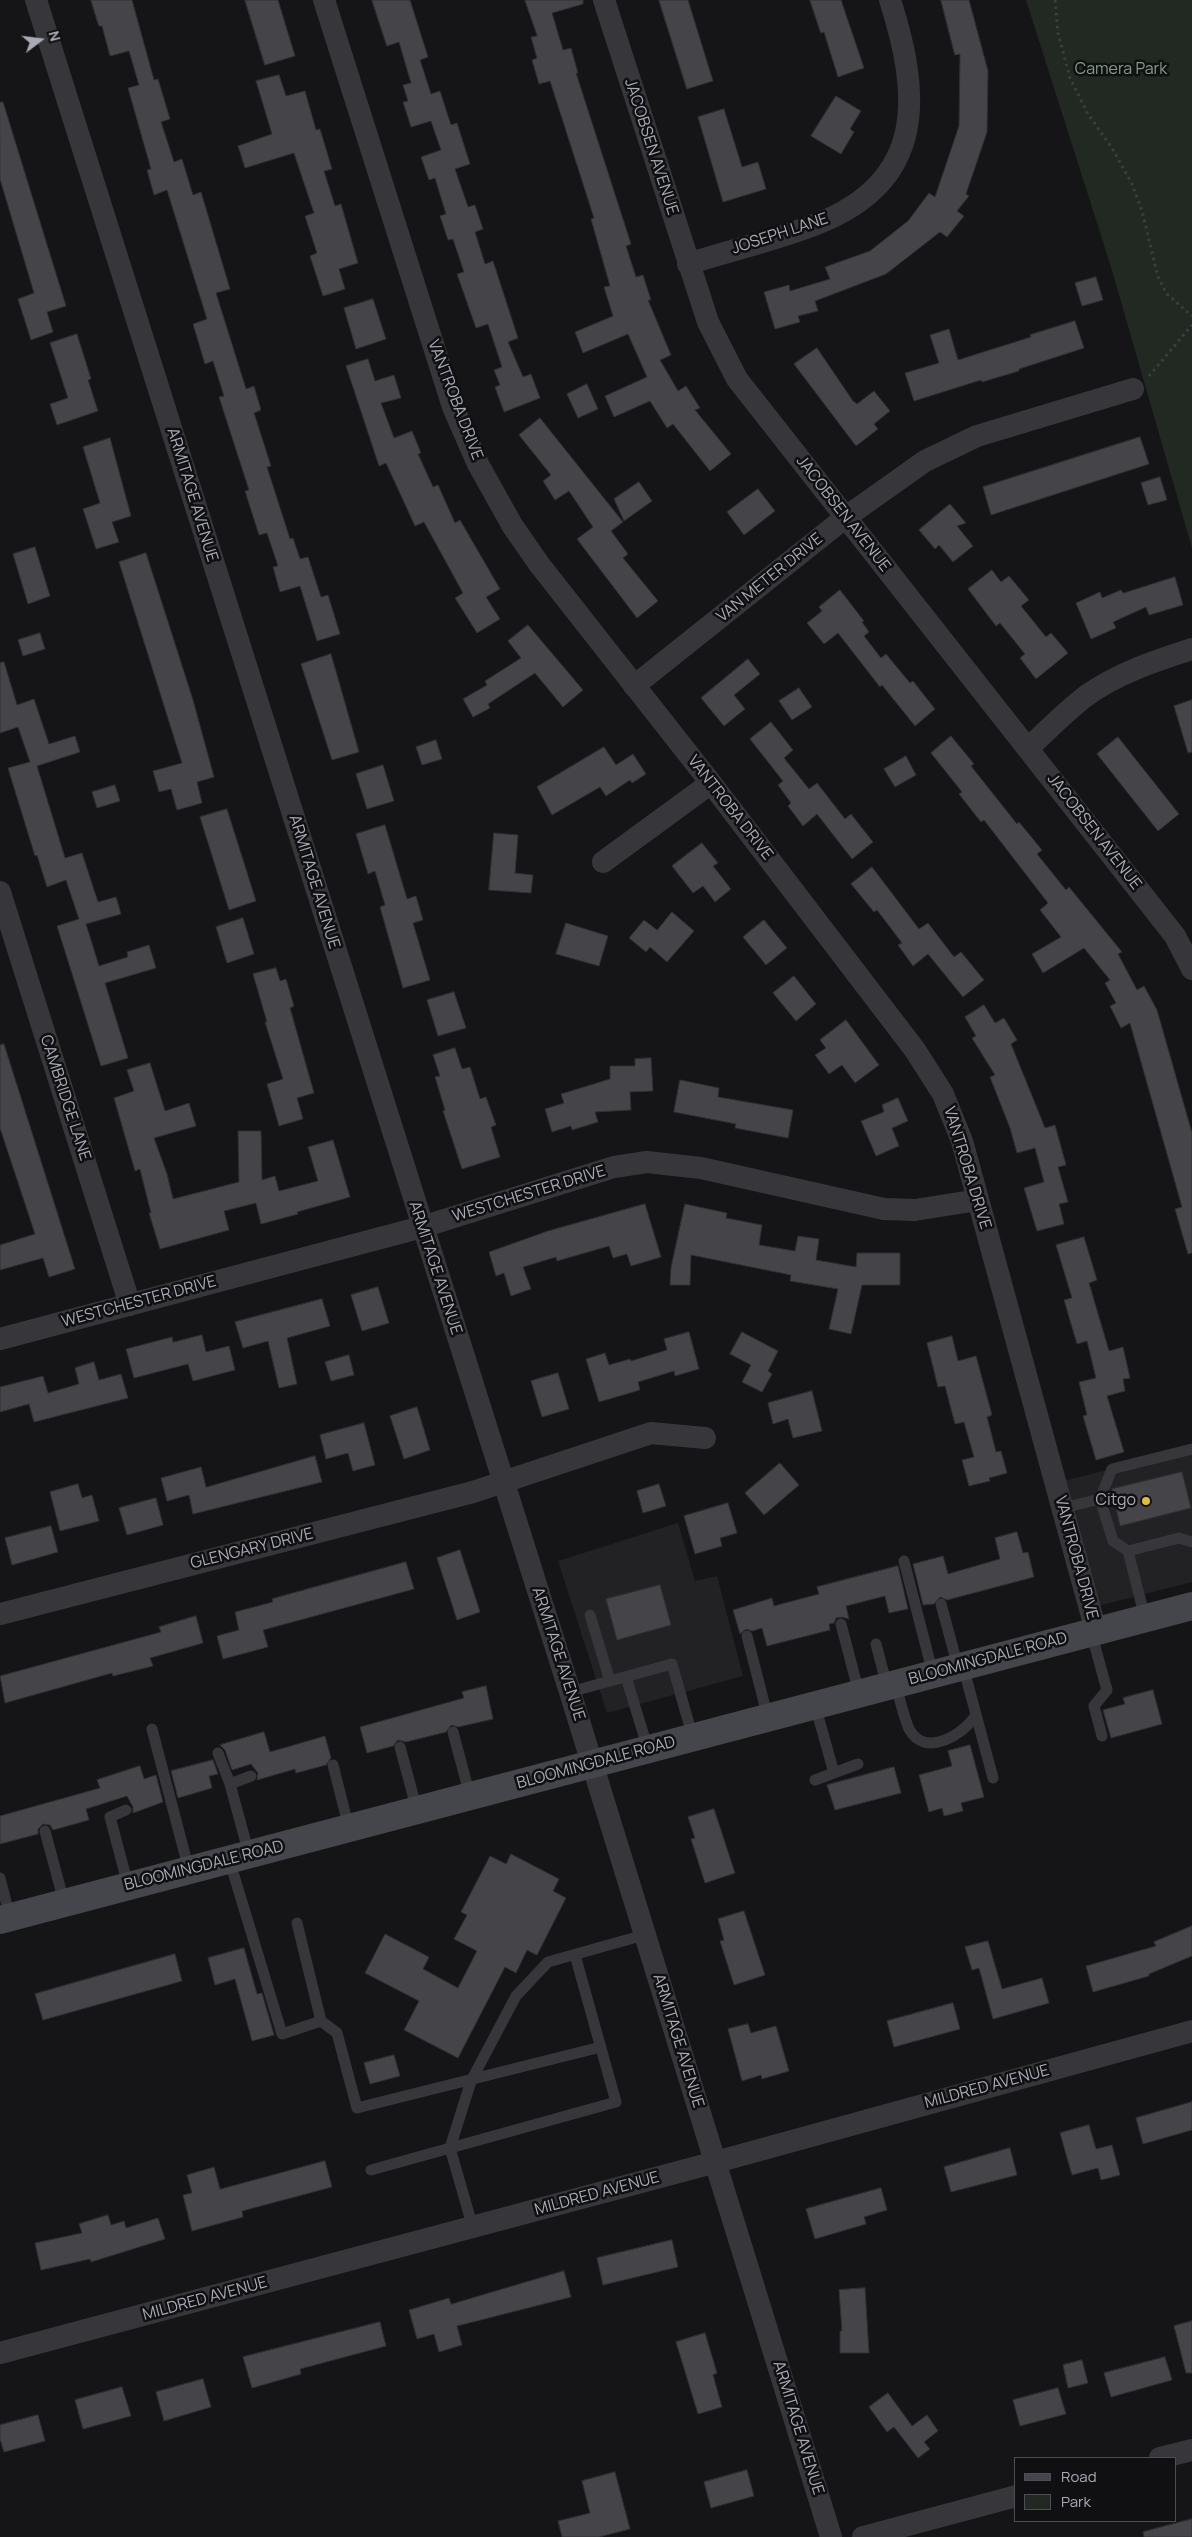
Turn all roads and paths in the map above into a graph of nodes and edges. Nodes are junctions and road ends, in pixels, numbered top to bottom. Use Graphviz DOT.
graph roads {
  1 [pos="36,0"];
  2 [pos="324,0"];
  3 [pos="604,0"];
  4 [pos="890,0"];
  5 [pos="1055,0"];
  6 [pos="688,264"];
  7 [pos="1192,316"];
  8 [pos="1192,325"];
  9 [pos="1133,389"];
  10 [pos="846,517"];
  11 [pos="1192,649"];
  12 [pos="634,686"];
  13 [pos="1028,748"];
  14 [pos="711,783"];
  15 [pos="603,862"];
  16 [pos="0,892"];
  17 [pos="1184,933"];
  18 [pos="1192,969"];
  19 [pos="978,1200"];
  20 [pos="422,1227"];
  21 [pos="130,1305"];
  22 [pos="0,1339"];
  23 [pos="704,1438"];
  24 [pos="1192,1449"];
  25 [pos="503,1480"];
  26 [pos="1100,1499"];
  27 [pos="1063,1508"];
  28 [pos="1192,1542"];
  29 [pos="1128,1551"];
  30 [pos="904,1562"];
  31 [pos="941,1604"];
  32 [pos="1192,1606"];
  33 [pos="0,1614"];
  34 [pos="590,1615"];
  35 [pos="1145,1618"];
  36 [pos="841,1624"];
  37 [pos="1094,1632"];
  38 [pos="747,1636"];
  39 [pos="876,1644"];
  40 [pos="951,1669"];
  41 [pos="626,1677"];
  42 [pos="610,1681"];
  43 [pos="891,1685"];
  44 [pos="570,1692"];
  45 [pos="859,1694"];
  46 [pos="815,1705"];
  47 [pos="976,1715"];
  48 [pos="768,1718"];
  49 [pos="152,1729"];
  50 [pos="453,1732"];
  51 [pos="1102,1736"];
  52 [pos="693,1738"];
  53 [pos="400,1747"];
  54 [pos="648,1749"];
  55 [pos="218,1754"];
  56 [pos="593,1764"];
  57 [pos="858,1764"];
  58 [pos="333,1765"];
  59 [pos="834,1773"];
  60 [pos="251,1776"];
  61 [pos="993,1778"];
  62 [pos="815,1780"];
  63 [pos="230,1784"];
  64 [pos="470,1796"];
  65 [pos="126,1810"];
  66 [pos="416,1810"];
  67 [pos="349,1828"];
  68 [pos="45,1831"];
  69 [pos="239,1857"];
  70 [pos="189,1870"];
  71 [pos="0,1878"];
  72 [pos="128,1885"];
  73 [pos="64,1902"];
  74 [pos="5,1918"];
  75 [pos="297,1924"];
  76 [pos="644,1935"];
  77 [pos="575,1955"];
  78 [pos="321,2021"];
  79 [pos="1192,2031"];
  80 [pos="601,2047"];
  81 [pos="472,2081"];
  82 [pos="450,2148"];
  83 [pos="716,2162"];
  84 [pos="371,2170"];
  85 [pos="473,2228"];
  86 [pos="0,2353"];
  87 [pos="1192,2450"];
  88 [pos="1164,2457"];
  89 [pos="1014,2497"];
  90 [pos="831,2537"];
  91 [pos="863,2537"];
  1 -- 20 [label="street, ARMITAGE AVENUE"];
  2 -- 12 [label="street, VANTROBA DRIVE"];
  3 -- 6 [label="street, JACOBSEN AVENUE"];
  4 -- 6 [label="street, JOSEPH LANE"];
  5 -- 7 [label="path"];
  6 -- 10 [label="street, JACOBSEN AVENUE"];
  8 -- 9 [label="path"];
  9 -- 10 [label="street, VAN METER DRIVE"];
  10 -- 12 [label="street, VAN METER DRIVE"];
  10 -- 13 [label="street, JACOBSEN AVENUE"];
  11 -- 13 [label="street"];
  12 -- 14 [label="street, VANTROBA DRIVE"];
  13 -- 17 [label="street, JACOBSEN AVENUE"];
  14 -- 15 [label="street"];
  14 -- 19 [label="street, VANTROBA DRIVE"];
  16 -- 21 [label="street, CAMBRIDGE LANE"];
  17 -- 18 [label="street, JACOBSEN AVENUE"];
  19 -- 20 [label="street, WESTCHESTER DRIVE"];
  19 -- 27 [label="street, VANTROBA DRIVE"];
  20 -- 21 [label="street, WESTCHESTER DRIVE"];
  20 -- 25 [label="street, ARMITAGE AVENUE"];
  21 -- 22 [label="street, WESTCHESTER DRIVE"];
  23 -- 25 [label="street, GLENGARY DRIVE"];
  24 -- 26 [label="lane"];
  25 -- 33 [label="street, GLENGARY DRIVE"];
  25 -- 44 [label="street, ARMITAGE AVENUE"];
  26 -- 27 [label="lane"];
  26 -- 29 [label="lane"];
  27 -- 37 [label="street, VANTROBA DRIVE"];
  28 -- 29 [label="lane"];
  29 -- 35 [label="lane"];
  30 -- 40 [label="lane"];
  31 -- 40 [label="lane"];
  32 -- 35 [label="main road, BLOOMINGDALE ROAD"];
  34 -- 42 [label="lane"];
  35 -- 37 [label="main road, BLOOMINGDALE ROAD"];
  36 -- 45 [label="lane"];
  37 -- 40 [label="main road, BLOOMINGDALE ROAD"];
  37 -- 51 [label="lane"];
  38 -- 48 [label="lane"];
  39 -- 43 [label="lane"];
  40 -- 43 [label="main road, BLOOMINGDALE ROAD"];
  40 -- 47 [label="lane"];
  41 -- 42 [label="lane"];
  41 -- 52 [label="lane"];
  41 -- 54 [label="lane"];
  42 -- 44 [label="lane"];
  43 -- 45 [label="main road, BLOOMINGDALE ROAD"];
  43 -- 47 [label="lane"];
  44 -- 56 [label="street, ARMITAGE AVENUE"];
  45 -- 46 [label="main road, BLOOMINGDALE ROAD"];
  46 -- 48 [label="main road, BLOOMINGDALE ROAD"];
  46 -- 59 [label="lane"];
  47 -- 61 [label="lane"];
  48 -- 52 [label="main road, BLOOMINGDALE ROAD"];
  49 -- 70 [label="lane"];
  50 -- 64 [label="lane"];
  52 -- 54 [label="main road, BLOOMINGDALE ROAD"];
  53 -- 66 [label="lane"];
  54 -- 56 [label="main road, BLOOMINGDALE ROAD"];
  55 -- 63 [label="lane"];
  56 -- 64 [label="main road, BLOOMINGDALE ROAD"];
  56 -- 76 [label="street, ARMITAGE AVENUE"];
  57 -- 59 [label="lane"];
  58 -- 67 [label="lane"];
  59 -- 62 [label="lane"];
  60 -- 63 [label="lane"];
  63 -- 69 [label="lane"];
  64 -- 66 [label="main road, BLOOMINGDALE ROAD"];
  65 -- 72 [label="lane"];
  66 -- 67 [label="main road, BLOOMINGDALE ROAD"];
  67 -- 69 [label="main road, BLOOMINGDALE ROAD"];
  68 -- 73 [label="lane"];
  69 -- 70 [label="main road, BLOOMINGDALE ROAD"];
  69 -- 78 [label="lane"];
  70 -- 72 [label="main road, BLOOMINGDALE ROAD"];
  71 -- 74 [label="lane"];
  72 -- 73 [label="main road, BLOOMINGDALE ROAD"];
  73 -- 74 [label="main road, BLOOMINGDALE ROAD"];
  75 -- 78 [label="lane"];
  76 -- 77 [label="lane"];
  76 -- 83 [label="street, ARMITAGE AVENUE"];
  77 -- 80 [label="lane"];
  77 -- 81 [label="lane"];
  78 -- 81 [label="lane"];
  79 -- 83 [label="street, MILDRED AVENUE"];
  80 -- 81 [label="lane"];
  80 -- 82 [label="lane"];
  81 -- 82 [label="lane"];
  82 -- 84 [label="lane"];
  82 -- 85 [label="lane"];
  83 -- 85 [label="street, MILDRED AVENUE"];
  83 -- 90 [label="street, ARMITAGE AVENUE"];
  85 -- 86 [label="street, MILDRED AVENUE"];
  87 -- 88 [label="street"];
  89 -- 91 [label="street"];
}
